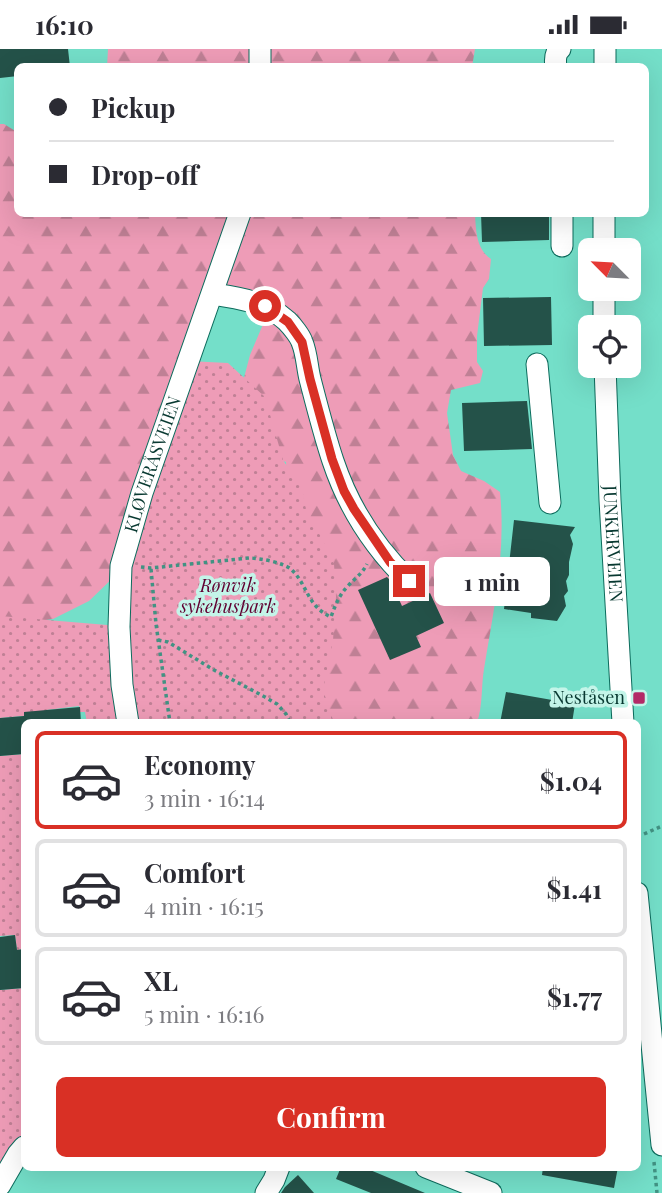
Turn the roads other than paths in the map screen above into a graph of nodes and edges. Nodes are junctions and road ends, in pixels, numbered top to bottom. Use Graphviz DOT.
graph roads {
  1 [pos="239,217"];
  2 [pos="562,217"];
  3 [pos="604,217"];
  4 [pos="604,238"];
  5 [pos="562,246"];
  6 [pos="213,294"];
  7 [pos="537,363"];
  8 [pos="604,378"];
  9 [pos="550,503"];
  10 [pos="409,581"];
  11 [pos="127,719"];
  12 [pos="623,719"];
  13 [pos="641,933"];
  14 [pos="662,1145"];
  15 [pos="21,1150"];
  16 [pos="277,1171"];
  17 [pos="446,1171"];
  18 [pos="466,1175"];
  19 [pos="0,1185"];
  20 [pos="266,1193"];
  21 [pos="491,1193"];
  1 -- 6 [label="street, KLØVERÅSVEIEN"];
  2 -- 5 [label="street"];
  3 -- 4 [label="street"];
  6 -- 10 [label="street"];
  6 -- 11 [label="street, KLØVERÅSVEIEN"];
  7 -- 9 [label="street"];
  8 -- 12 [label="street, JUNKERVEIEN"];
  13 -- 14 [label="street"];
  15 -- 19 [label="street"];
  16 -- 20 [label="street"];
  17 -- 18 [label="street"];
  18 -- 21 [label="street"];
}
